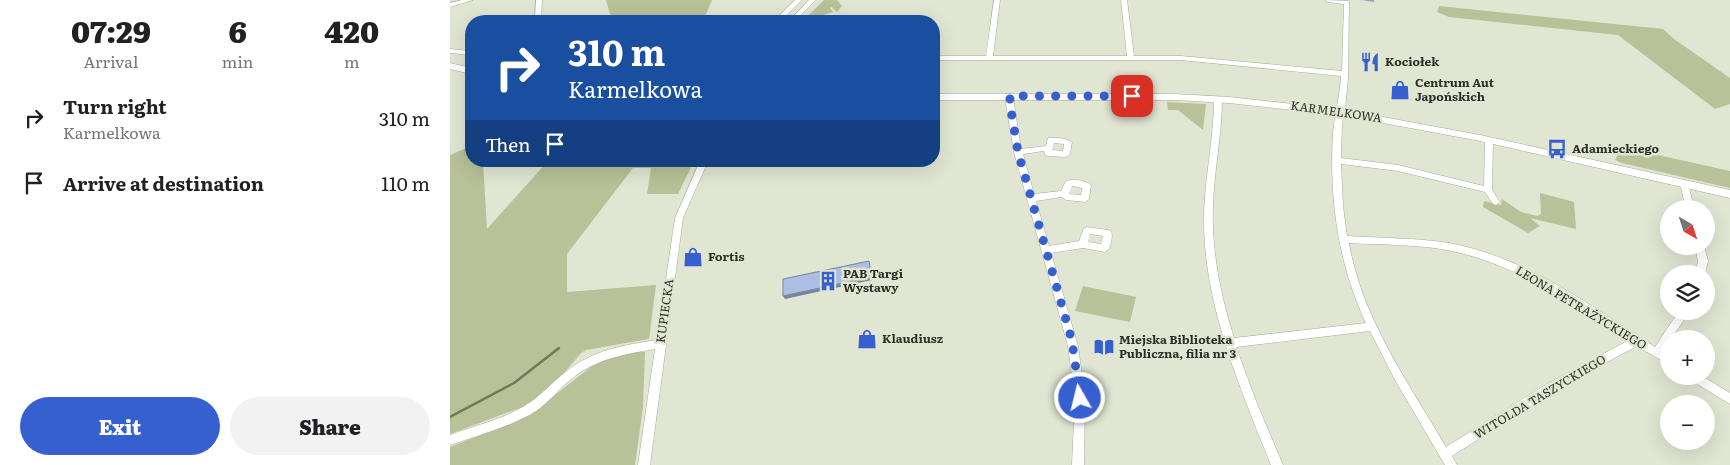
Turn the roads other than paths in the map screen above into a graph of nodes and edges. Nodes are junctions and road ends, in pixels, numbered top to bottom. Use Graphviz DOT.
graph roads {
  1 [pos="470,0"];
  2 [pos="539,0"];
  3 [pos="799,0"];
  4 [pos="813,0"];
  5 [pos="998,0"];
  6 [pos="1124,0"];
  7 [pos="1328,0"];
  8 [pos="450,5"];
  9 [pos="538,15"];
  10 [pos="783,15"];
  11 [pos="798,15"];
  12 [pos="450,51"];
  13 [pos="465,52"];
  14 [pos="940,58"];
  15 [pos="989,58"];
  16 [pos="1131,58"];
  17 [pos="450,66"];
  18 [pos="465,70"];
  19 [pos="1344,74"];
  20 [pos="1010,96"];
  21 [pos="940,97"];
  22 [pos="1218,99"];
  23 [pos="1340,112"];
  24 [pos="1489,140"];
  25 [pos="1049,148"];
  26 [pos="1018,152"];
  27 [pos="1338,161"];
  28 [pos="701,167"];
  29 [pos="1684,183"];
  30 [pos="1488,190"];
  31 [pos="1064,194"];
  32 [pos="1730,194"];
  33 [pos="1031,198"];
  34 [pos="1688,200"];
  35 [pos="1496,202"];
  36 [pos="1344,239"];
  37 [pos="1084,244"];
  38 [pos="1046,250"];
  39 [pos="1679,320"];
  40 [pos="1373,326"];
  41 [pos="1636,341"];
  42 [pos="1230,343"];
  43 [pos="660,344"];
  44 [pos="1656,353"];
  45 [pos="1660,355"];
  46 [pos="1707,385"];
  47 [pos="1730,399"];
  48 [pos="450,440"];
  49 [pos="1445,454"];
  50 [pos="644,465"];
  51 [pos="1078,465"];
  52 [pos="1277,465"];
  53 [pos="1451,465"];
  1 -- 8 [label="street"];
  2 -- 9 [label="street"];
  3 -- 10 [label="street"];
  4 -- 11 [label="street"];
  5 -- 15 [label="street"];
  6 -- 16 [label="street"];
  7 -- 19 [label="street"];
  12 -- 13 [label="street"];
  14 -- 15 [label="street"];
  15 -- 16 [label="street"];
  16 -- 19 [label="street"];
  17 -- 18 [label="street"];
  19 -- 23 [label="street"];
  20 -- 21 [label="street, KARMELKOWA"];
  20 -- 22 [label="street, KARMELKOWA"];
  20 -- 26 [label="street"];
  22 -- 23 [label="street, KARMELKOWA"];
  22 -- 42 [label="street"];
  23 -- 24 [label="street, KARMELKOWA"];
  23 -- 27 [label="street"];
  24 -- 29 [label="street, KARMELKOWA"];
  24 -- 30 [label="street"];
  25 -- 26 [label="street"];
  26 -- 33 [label="street"];
  27 -- 30 [label="street"];
  27 -- 36 [label="street"];
  28 -- 43 [label="street, KUPIECKA"];
  29 -- 32 [label="street, KARMELKOWA"];
  29 -- 34 [label="street"];
  30 -- 35 [label="street"];
  31 -- 33 [label="street"];
  33 -- 38 [label="street"];
  36 -- 40 [label="street"];
  36 -- 41 [label="street, LEONA PETRAŻYCKIEGO"];
  37 -- 38 [label="street"];
  38 -- 51 [label="street"];
  39 -- 44 [label="street"];
  40 -- 42 [label="street"];
  40 -- 49 [label="street"];
  41 -- 44 [label="street, LEONA PETRAŻYCKIEGO"];
  41 -- 49 [label="street, WITOLDA TASZYCKIEGO"];
  42 -- 52 [label="street"];
  43 -- 48 [label="street"];
  43 -- 50 [label="street, KUPIECKA"];
  44 -- 45 [label="street, LEONA PETRAŻYCKIEGO"];
  46 -- 47 [label="street"];
  49 -- 53 [label="street"];
}
